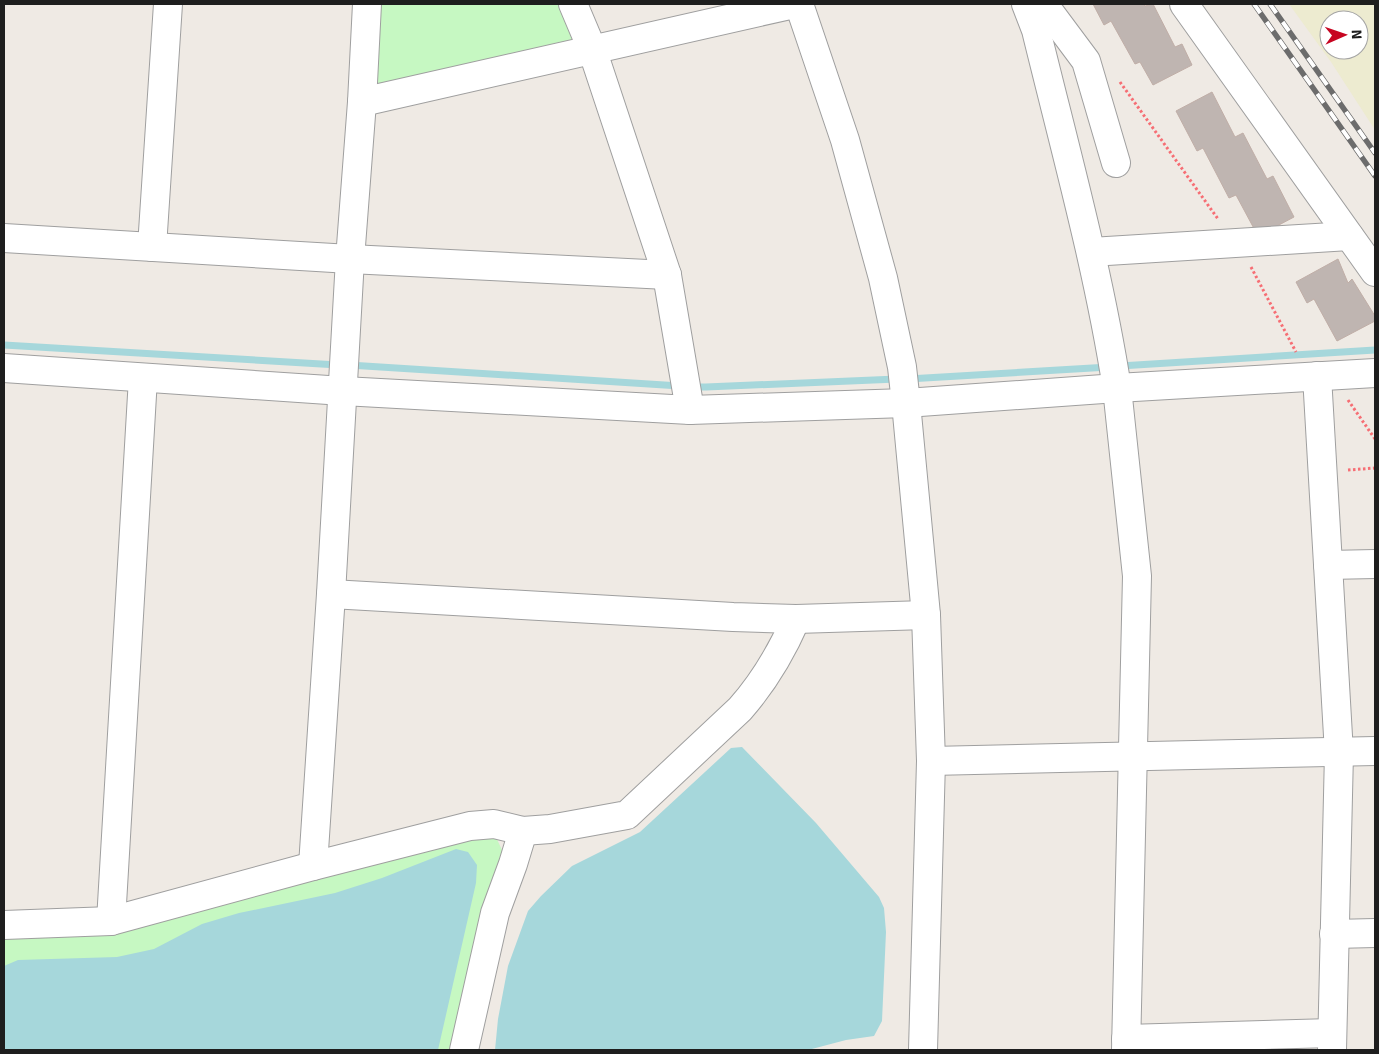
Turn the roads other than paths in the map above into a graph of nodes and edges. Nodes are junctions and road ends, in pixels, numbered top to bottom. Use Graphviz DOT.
graph roads {
  1 [pos="168,4"];
  2 [pos="367,4"];
  3 [pos="573,4"];
  4 [pos="794,4"];
  5 [pos="799,4"];
  6 [pos="1028,4"];
  7 [pos="1184,4"];
  8 [pos="592,50"];
  9 [pos="362,102"];
  10 [pos="1116,162"];
  11 [pos="1350,236"];
  12 [pos="4,238"];
  13 [pos="152,247"];
  14 [pos="1091,252"];
  15 [pos="350,259"];
  16 [pos="1375,272"];
  17 [pos="667,275"];
  18 [pos="4,368"];
  19 [pos="1375,373"];
  20 [pos="1115,375"];
  21 [pos="1324,376"];
  22 [pos="143,378"];
  23 [pos="343,391"];
  24 [pos="687,395"];
  25 [pos="906,399"];
  26 [pos="1375,564"];
  27 [pos="1328,565"];
  28 [pos="331,594"];
  29 [pos="926,615"];
  30 [pos="796,619"];
  31 [pos="1375,751"];
  32 [pos="1339,753"];
  33 [pos="1133,758"];
  34 [pos="931,761"];
  35 [pos="522,831"];
  36 [pos="312,866"];
  37 [pos="111,921"];
  38 [pos="4,925"];
  39 [pos="1375,933"];
  40 [pos="1334,934"];
  41 [pos="1332,1042"];
  42 [pos="1126,1045"];
  43 [pos="464,1050"];
  44 [pos="923,1050"];
  1 -- 13 [label="street"];
  2 -- 9 [label="street"];
  3 -- 8 [label="street"];
  4 -- 8 [label="street"];
  5 -- 25 [label="street"];
  6 -- 10 [label="street"];
  6 -- 14 [label="street"];
  7 -- 11 [label="street"];
  8 -- 9 [label="street"];
  8 -- 17 [label="street"];
  9 -- 15 [label="street"];
  11 -- 14 [label="street"];
  11 -- 16 [label="street"];
  12 -- 13 [label="street"];
  13 -- 15 [label="street"];
  14 -- 20 [label="street"];
  15 -- 17 [label="street"];
  15 -- 23 [label="street"];
  17 -- 24 [label="street"];
  18 -- 22 [label="street"];
  19 -- 21 [label="street"];
  20 -- 21 [label="street"];
  20 -- 25 [label="street"];
  20 -- 33 [label="street"];
  21 -- 27 [label="street"];
  22 -- 23 [label="street"];
  22 -- 37 [label="street"];
  23 -- 24 [label="street"];
  23 -- 28 [label="street"];
  24 -- 25 [label="street"];
  25 -- 29 [label="street"];
  26 -- 27 [label="street"];
  27 -- 32 [label="street"];
  28 -- 30 [label="street"];
  28 -- 36 [label="street"];
  29 -- 30 [label="street"];
  29 -- 34 [label="street"];
  30 -- 35 [label="street"];
  31 -- 32 [label="street"];
  32 -- 33 [label="street"];
  32 -- 40 [label="street"];
  33 -- 34 [label="street"];
  33 -- 42 [label="street"];
  34 -- 44 [label="street"];
  35 -- 36 [label="street"];
  35 -- 43 [label="street"];
  36 -- 37 [label="street"];
  37 -- 38 [label="street"];
  39 -- 40 [label="street"];
  40 -- 41 [label="street"];
  41 -- 42 [label="street"];
}
